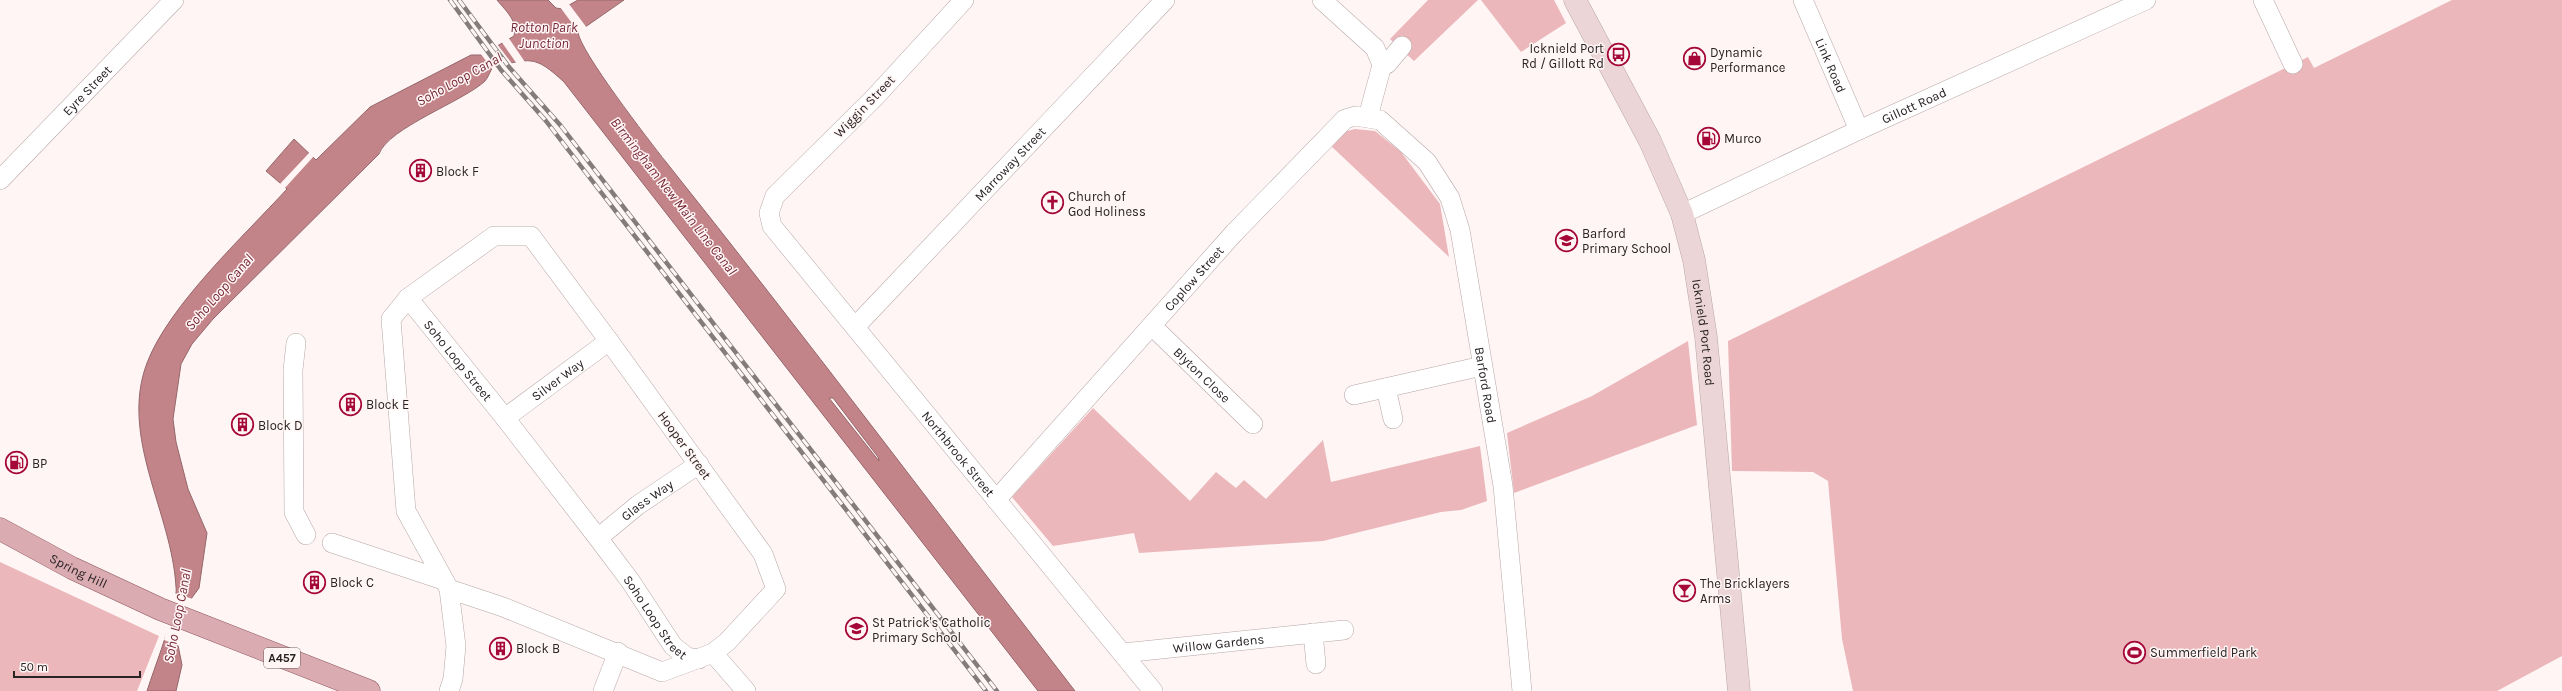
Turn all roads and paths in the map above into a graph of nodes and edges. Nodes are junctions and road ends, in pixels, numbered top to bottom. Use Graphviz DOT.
graph roads {
  1 [pos="174,0"];
  2 [pos="964,0"];
  3 [pos="1165,0"];
  4 [pos="1322,0"];
  5 [pos="1575,0"];
  6 [pos="1803,0"];
  7 [pos="2146,0"];
  8 [pos="2263,0"];
  9 [pos="1402,46"];
  10 [pos="2293,64"];
  11 [pos="1382,65"];
  12 [pos="1368,117"];
  13 [pos="1859,130"];
  14 [pos="0,180"];
  15 [pos="769,213"];
  16 [pos="1682,214"];
  17 [pos="408,298"];
  18 [pos="1152,326"];
  19 [pos="855,327"];
  20 [pos="610,341"];
  21 [pos="296,343"];
  22 [pos="1482,366"];
  23 [pos="1386,388"];
  24 [pos="1354,395"];
  25 [pos="505,418"];
  26 [pos="1393,419"];
  27 [pos="1252,424"];
  28 [pos="699,464"];
  29 [pos="996,500"];
  30 [pos="0,529"];
  31 [pos="306,535"];
  32 [pos="598,538"];
  33 [pos="332,543"];
  34 [pos="446,584"];
  35 [pos="1344,630"];
  36 [pos="1313,633"];
  37 [pos="618,652"];
  38 [pos="1123,653"];
  39 [pos="706,656"];
  40 [pos="1316,664"];
  41 [pos="604,688"];
  42 [pos="369,691"];
  43 [pos="449,691"];
  44 [pos="746,691"];
  45 [pos="1153,691"];
  46 [pos="1522,691"];
  47 [pos="1739,691"];
  1 -- 14 [label="street, Eyre Street"];
  2 -- 15 [label="street, Wiggin Street"];
  3 -- 19 [label="street, Marroway Street"];
  4 -- 11 [label="street"];
  5 -- 16 [label="main road, Icknield Port Road"];
  6 -- 13 [label="street, Link Road"];
  7 -- 13 [label="street, Gillott Road"];
  8 -- 10 [label="street"];
  9 -- 11 [label="street"];
  11 -- 12 [label="street"];
  12 -- 18 [label="street, Coplow Street"];
  12 -- 22 [label="street, Barford Road"];
  13 -- 16 [label="street, Gillott Road"];
  15 -- 19 [label="street, Northbrook Street"];
  16 -- 47 [label="main road, Icknield Port Road"];
  17 -- 20 [label="street, Hooper Street"];
  17 -- 25 [label="street, Soho Loop Street"];
  17 -- 34 [label="street"];
  18 -- 27 [label="street, Blyton Close"];
  18 -- 29 [label="street, Coplow Street"];
  19 -- 29 [label="street, Northbrook Street"];
  20 -- 25 [label="street, Silver Way"];
  20 -- 28 [label="street, Hooper Street"];
  21 -- 31 [label="street"];
  22 -- 23 [label="street"];
  22 -- 46 [label="street, Barford Road"];
  23 -- 24 [label="street"];
  23 -- 26 [label="street"];
  25 -- 32 [label="street, Soho Loop Street"];
  28 -- 32 [label="street, Glass Way"];
  28 -- 39 [label="street, Hooper Street"];
  29 -- 38 [label="street, Northbrook Street"];
  30 -- 42 [label="main road, Spring Hill / A457"];
  32 -- 39 [label="street, Soho Loop Street"];
  33 -- 34 [label="street, Hooper Street"];
  34 -- 37 [label="street, Hooper Street"];
  34 -- 43 [label="street"];
  35 -- 36 [label="street, Willow Gardens"];
  36 -- 38 [label="street, Willow Gardens"];
  36 -- 40 [label="street"];
  37 -- 39 [label="street, Hooper Street"];
  37 -- 41 [label="street"];
  38 -- 45 [label="street, Northbrook Street"];
  39 -- 44 [label="street"];
}
